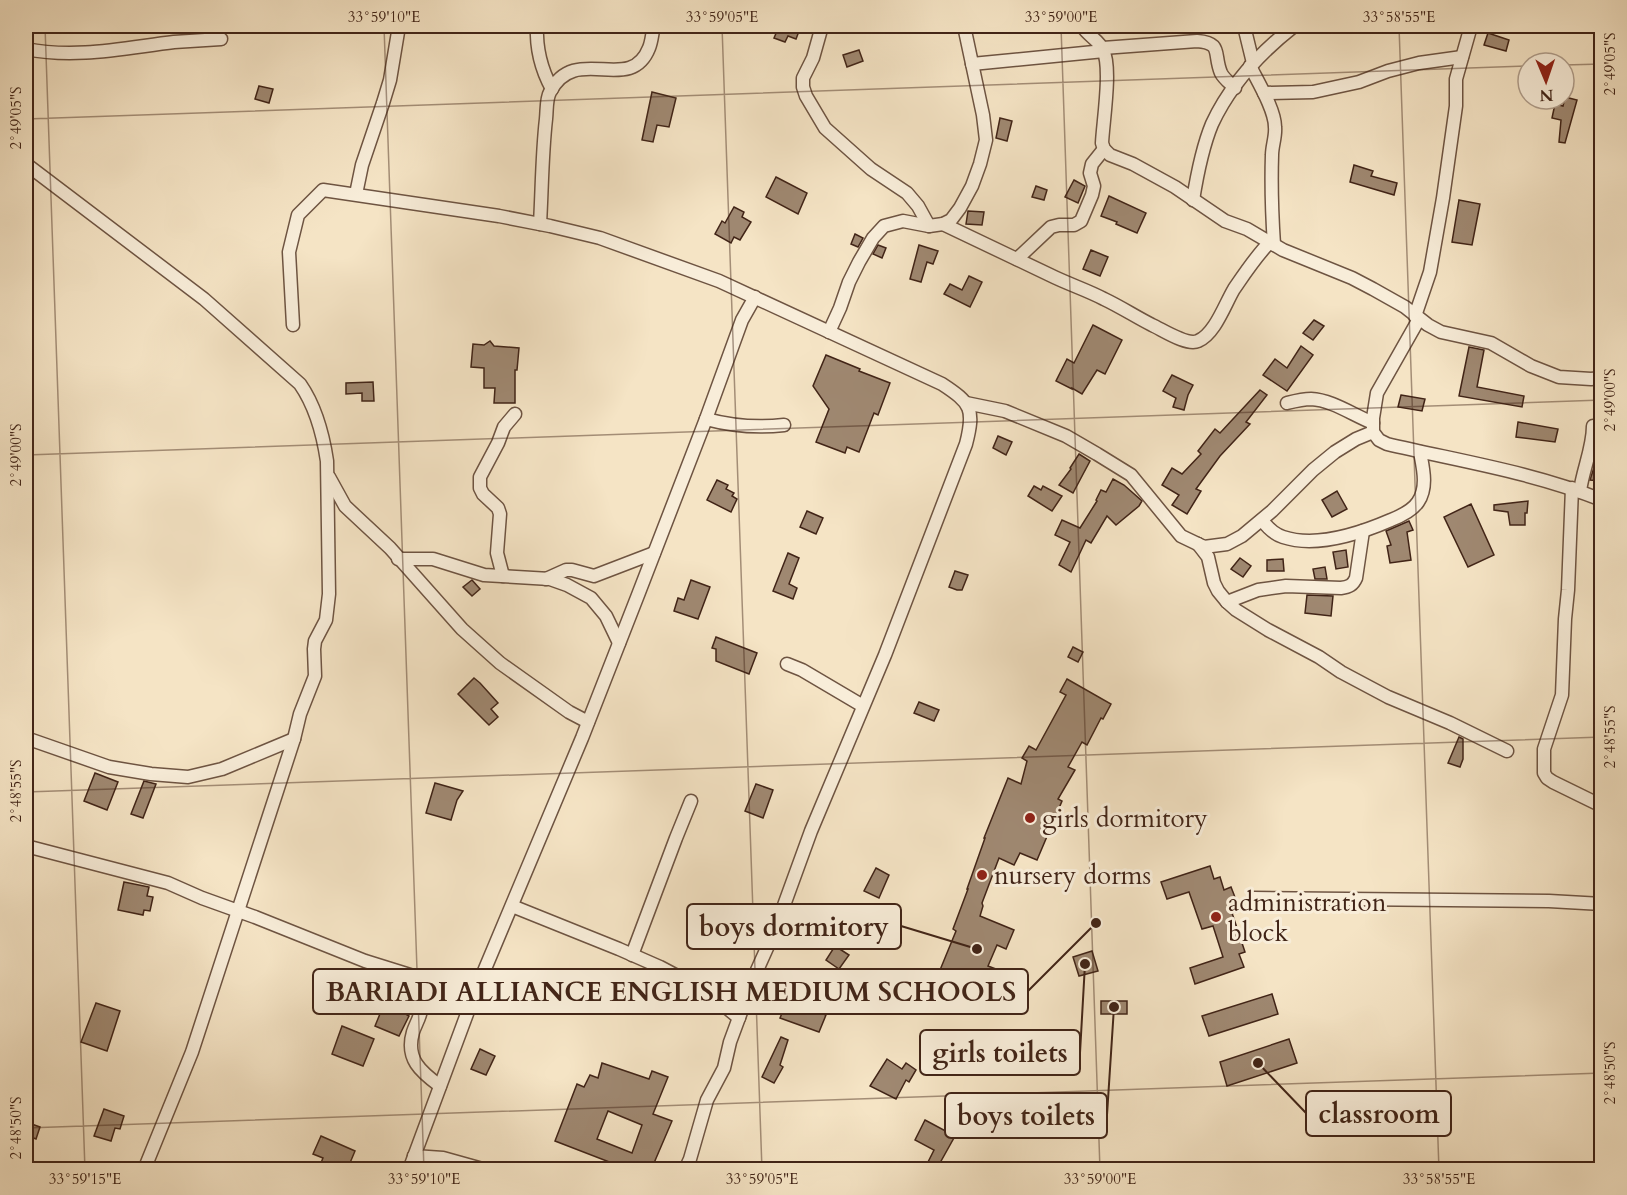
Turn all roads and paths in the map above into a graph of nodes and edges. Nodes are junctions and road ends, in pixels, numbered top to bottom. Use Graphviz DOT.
graph roads {
  1 [pos="399,26"];
  2 [pos="537,26"];
  3 [pos="654,26"];
  4 [pos="822,26"];
  5 [pos="964,26"];
  6 [pos="1082,26"];
  7 [pos="1244,26"];
  8 [pos="1294,26"];
  9 [pos="1471,26"];
  10 [pos="221,39"];
  11 [pos="26,49"];
  12 [pos="1103,50"];
  13 [pos="1462,57"];
  14 [pos="972,64"];
  15 [pos="1252,64"];
  16 [pos="1235,87"];
  17 [pos="552,89"];
  18 [pos="1264,93"];
  19 [pos="1104,149"];
  20 [pos="26,164"];
  21 [pos="356,194"];
  22 [pos="1193,200"];
  23 [pos="540,224"];
  24 [pos="943,224"];
  25 [pos="929,226"];
  26 [pos="1272,243"];
  27 [pos="1017,259"];
  28 [pos="755,297"];
  29 [pos="1417,317"];
  30 [pos="293,325"];
  31 [pos="829,332"];
  32 [pos="1602,378"];
  33 [pos="966,403"];
  34 [pos="1287,403"];
  35 [pos="515,414"];
  36 [pos="706,419"];
  37 [pos="784,426"];
  38 [pos="1593,426"];
  39 [pos="1373,428"];
  40 [pos="1420,452"];
  41 [pos="327,473"];
  42 [pos="1576,490"];
  43 [pos="1602,500"];
  44 [pos="1262,520"];
  45 [pos="1363,531"];
  46 [pos="1198,544"];
  47 [pos="654,553"];
  48 [pos="398,559"];
  49 [pos="503,576"];
  50 [pos="546,579"];
  51 [pos="1227,602"];
  52 [pos="619,642"];
  53 [pos="787,664"];
  54 [pos="863,706"];
  55 [pos="588,722"];
  56 [pos="26,738"];
  57 [pos="294,739"];
  58 [pos="1507,751"];
  59 [pos="691,801"];
  60 [pos="1602,806"];
  61 [pos="26,846"];
  62 [pos="1253,898"];
  63 [pos="1602,904"];
  64 [pos="512,906"];
  65 [pos="237,911"];
  66 [pos="632,955"];
  67 [pos="420,978"];
  68 [pos="474,996"];
  69 [pos="739,1018"];
  70 [pos="440,1086"];
  71 [pos="414,1156"];
  72 [pos="1602,1160"];
  73 [pos="144,1170"];
  74 [pos="409,1170"];
  75 [pos="486,1170"];
  76 [pos="685,1170"];
  77 [pos="1597,1170"];
  1 -- 21 [label="street"];
  2 -- 17 [label="street"];
  3 -- 17 [label="street"];
  4 -- 25 [label="street"];
  5 -- 14 [label="street"];
  6 -- 12 [label="street"];
  7 -- 15 [label="street"];
  8 -- 15 [label="street"];
  9 -- 13 [label="street"];
  10 -- 11 [label="street"];
  12 -- 14 [label="street"];
  12 -- 16 [label="street"];
  12 -- 19 [label="street"];
  13 -- 18 [label="street"];
  13 -- 29 [label="street"];
  14 -- 24 [label="street"];
  15 -- 16 [label="street"];
  15 -- 18 [label="street"];
  16 -- 22 [label="street"];
  17 -- 23 [label="street"];
  18 -- 26 [label="street"];
  19 -- 22 [label="street"];
  19 -- 27 [label="street"];
  20 -- 41 [label="street"];
  21 -- 23 [label="street"];
  21 -- 30 [label="street"];
  22 -- 26 [label="street"];
  23 -- 28 [label="street"];
  24 -- 25 [label="street"];
  24 -- 27 [label="street"];
  25 -- 31 [label="street"];
  26 -- 27 [label="street"];
  26 -- 29 [label="street"];
  28 -- 31 [label="street"];
  28 -- 36 [label="street"];
  29 -- 32 [label="street"];
  29 -- 39 [label="street"];
  31 -- 33 [label="street"];
  33 -- 46 [label="street"];
  33 -- 54 [label="street"];
  34 -- 39 [label="street"];
  35 -- 49 [label="street"];
  36 -- 37 [label="street"];
  36 -- 47 [label="street"];
  38 -- 42 [label="street"];
  39 -- 40 [label="street"];
  39 -- 44 [label="street"];
  40 -- 42 [label="street"];
  40 -- 45 [label="street"];
  41 -- 48 [label="street"];
  41 -- 57 [label="street"];
  42 -- 43 [label="street"];
  42 -- 60 [label="street"];
  44 -- 45 [label="street"];
  44 -- 46 [label="street"];
  45 -- 51 [label="street"];
  46 -- 51 [label="street"];
  47 -- 50 [label="street"];
  47 -- 52 [label="street"];
  48 -- 49 [label="street"];
  48 -- 55 [label="street"];
  49 -- 50 [label="street"];
  50 -- 52 [label="street"];
  51 -- 58 [label="street"];
  52 -- 55 [label="street"];
  53 -- 54 [label="street"];
  54 -- 69 [label="street"];
  55 -- 64 [label="street"];
  56 -- 57 [label="street"];
  57 -- 65 [label="street"];
  59 -- 66 [label="street"];
  61 -- 65 [label="street"];
  62 -- 63 [label="street"];
  64 -- 66 [label="street"];
  64 -- 68 [label="street"];
  65 -- 67 [label="street"];
  65 -- 73 [label="street"];
  66 -- 69 [label="street"];
  67 -- 68 [label="street"];
  67 -- 70 [label="street"];
  68 -- 70 [label="street"];
  69 -- 76 [label="street"];
  70 -- 71 [label="street"];
  71 -- 74 [label="street"];
  71 -- 75 [label="street"];
  72 -- 77 [label="street"];
}
